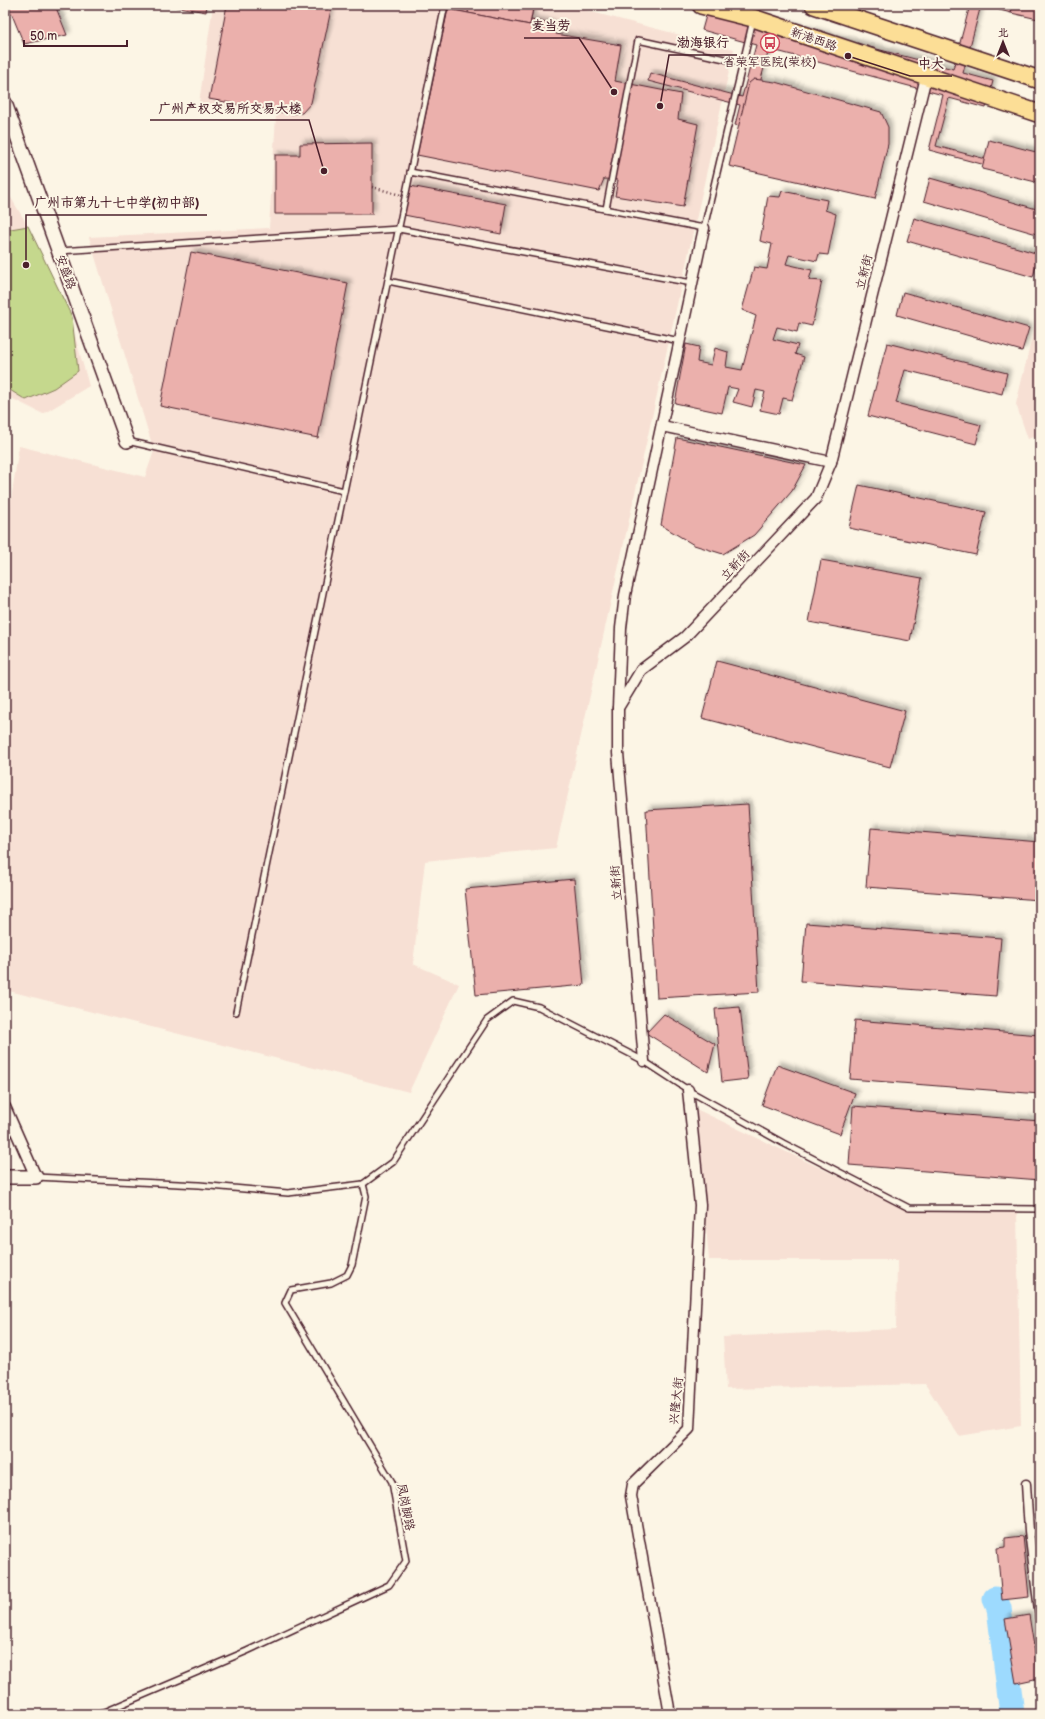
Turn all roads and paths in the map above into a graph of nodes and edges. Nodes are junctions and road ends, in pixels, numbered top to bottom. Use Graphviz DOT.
graph roads {
  1 [pos="445,5"];
  2 [pos="701,5"];
  3 [pos="814,5"];
  4 [pos="753,18"];
  5 [pos="743,63"];
  6 [pos="926,77"];
  7 [pos="1040,80"];
  8 [pos="5,103"];
  9 [pos="1040,114"];
  10 [pos="410,172"];
  11 [pos="372,187"];
  12 [pos="408,197"];
  13 [pos="606,210"];
  14 [pos="704,228"];
  15 [pos="398,229"];
  16 [pos="58,251"];
  17 [pos="388,281"];
  18 [pos="692,283"];
  19 [pos="680,341"];
  20 [pos="662,426"];
  21 [pos="127,441"];
  22 [pos="831,462"];
  23 [pos="344,491"];
  24 [pos="618,708"];
  25 [pos="236,1012"];
  26 [pos="644,1061"];
  27 [pos="688,1090"];
  28 [pos="5,1107"];
  29 [pos="5,1177"];
  30 [pos="36,1178"];
  31 [pos="363,1184"];
  32 [pos="1040,1210"];
  33 [pos="1026,1484"];
  34 [pos="1040,1618"];
  35 [pos="96,1714"];
  36 [pos="670,1714"];
  1 -- 10 [label="lane"];
  2 -- 4 [label="main road, 新港西路"];
  3 -- 7 [label="main road"];
  4 -- 5 [label="lane"];
  4 -- 6 [label="main road, 新港西路"];
  5 -- 13 [label="lane"];
  5 -- 14 [label="lane"];
  6 -- 9 [label="main road, 新港西路"];
  6 -- 22 [label="street, 立新街"];
  8 -- 16 [label="street, 安盛路"];
  10 -- 13 [label="lane"];
  10 -- 15 [label="lane"];
  11 -- 12 [label="path, bridge"];
  13 -- 14 [label="lane"];
  14 -- 18 [label="street"];
  15 -- 16 [label="lane"];
  15 -- 17 [label="lane"];
  15 -- 18 [label="lane"];
  16 -- 21 [label="street, 安盛路"];
  17 -- 19 [label="lane"];
  17 -- 23 [label="lane"];
  18 -- 19 [label="street"];
  19 -- 20 [label="street"];
  20 -- 22 [label="street"];
  20 -- 24 [label="street"];
  21 -- 23 [label="lane"];
  22 -- 24 [label="street, 立新街"];
  23 -- 25 [label="lane"];
  24 -- 26 [label="street, 立新街"];
  26 -- 27 [label="lane"];
  26 -- 31 [label="lane"];
  27 -- 32 [label="lane"];
  27 -- 36 [label="street, 兴隆大街"];
  28 -- 30 [label="street"];
  29 -- 30 [label="street"];
  30 -- 31 [label="lane"];
  31 -- 35 [label="lane, 凤岗脚路"];
  33 -- 34 [label="street"];
}
